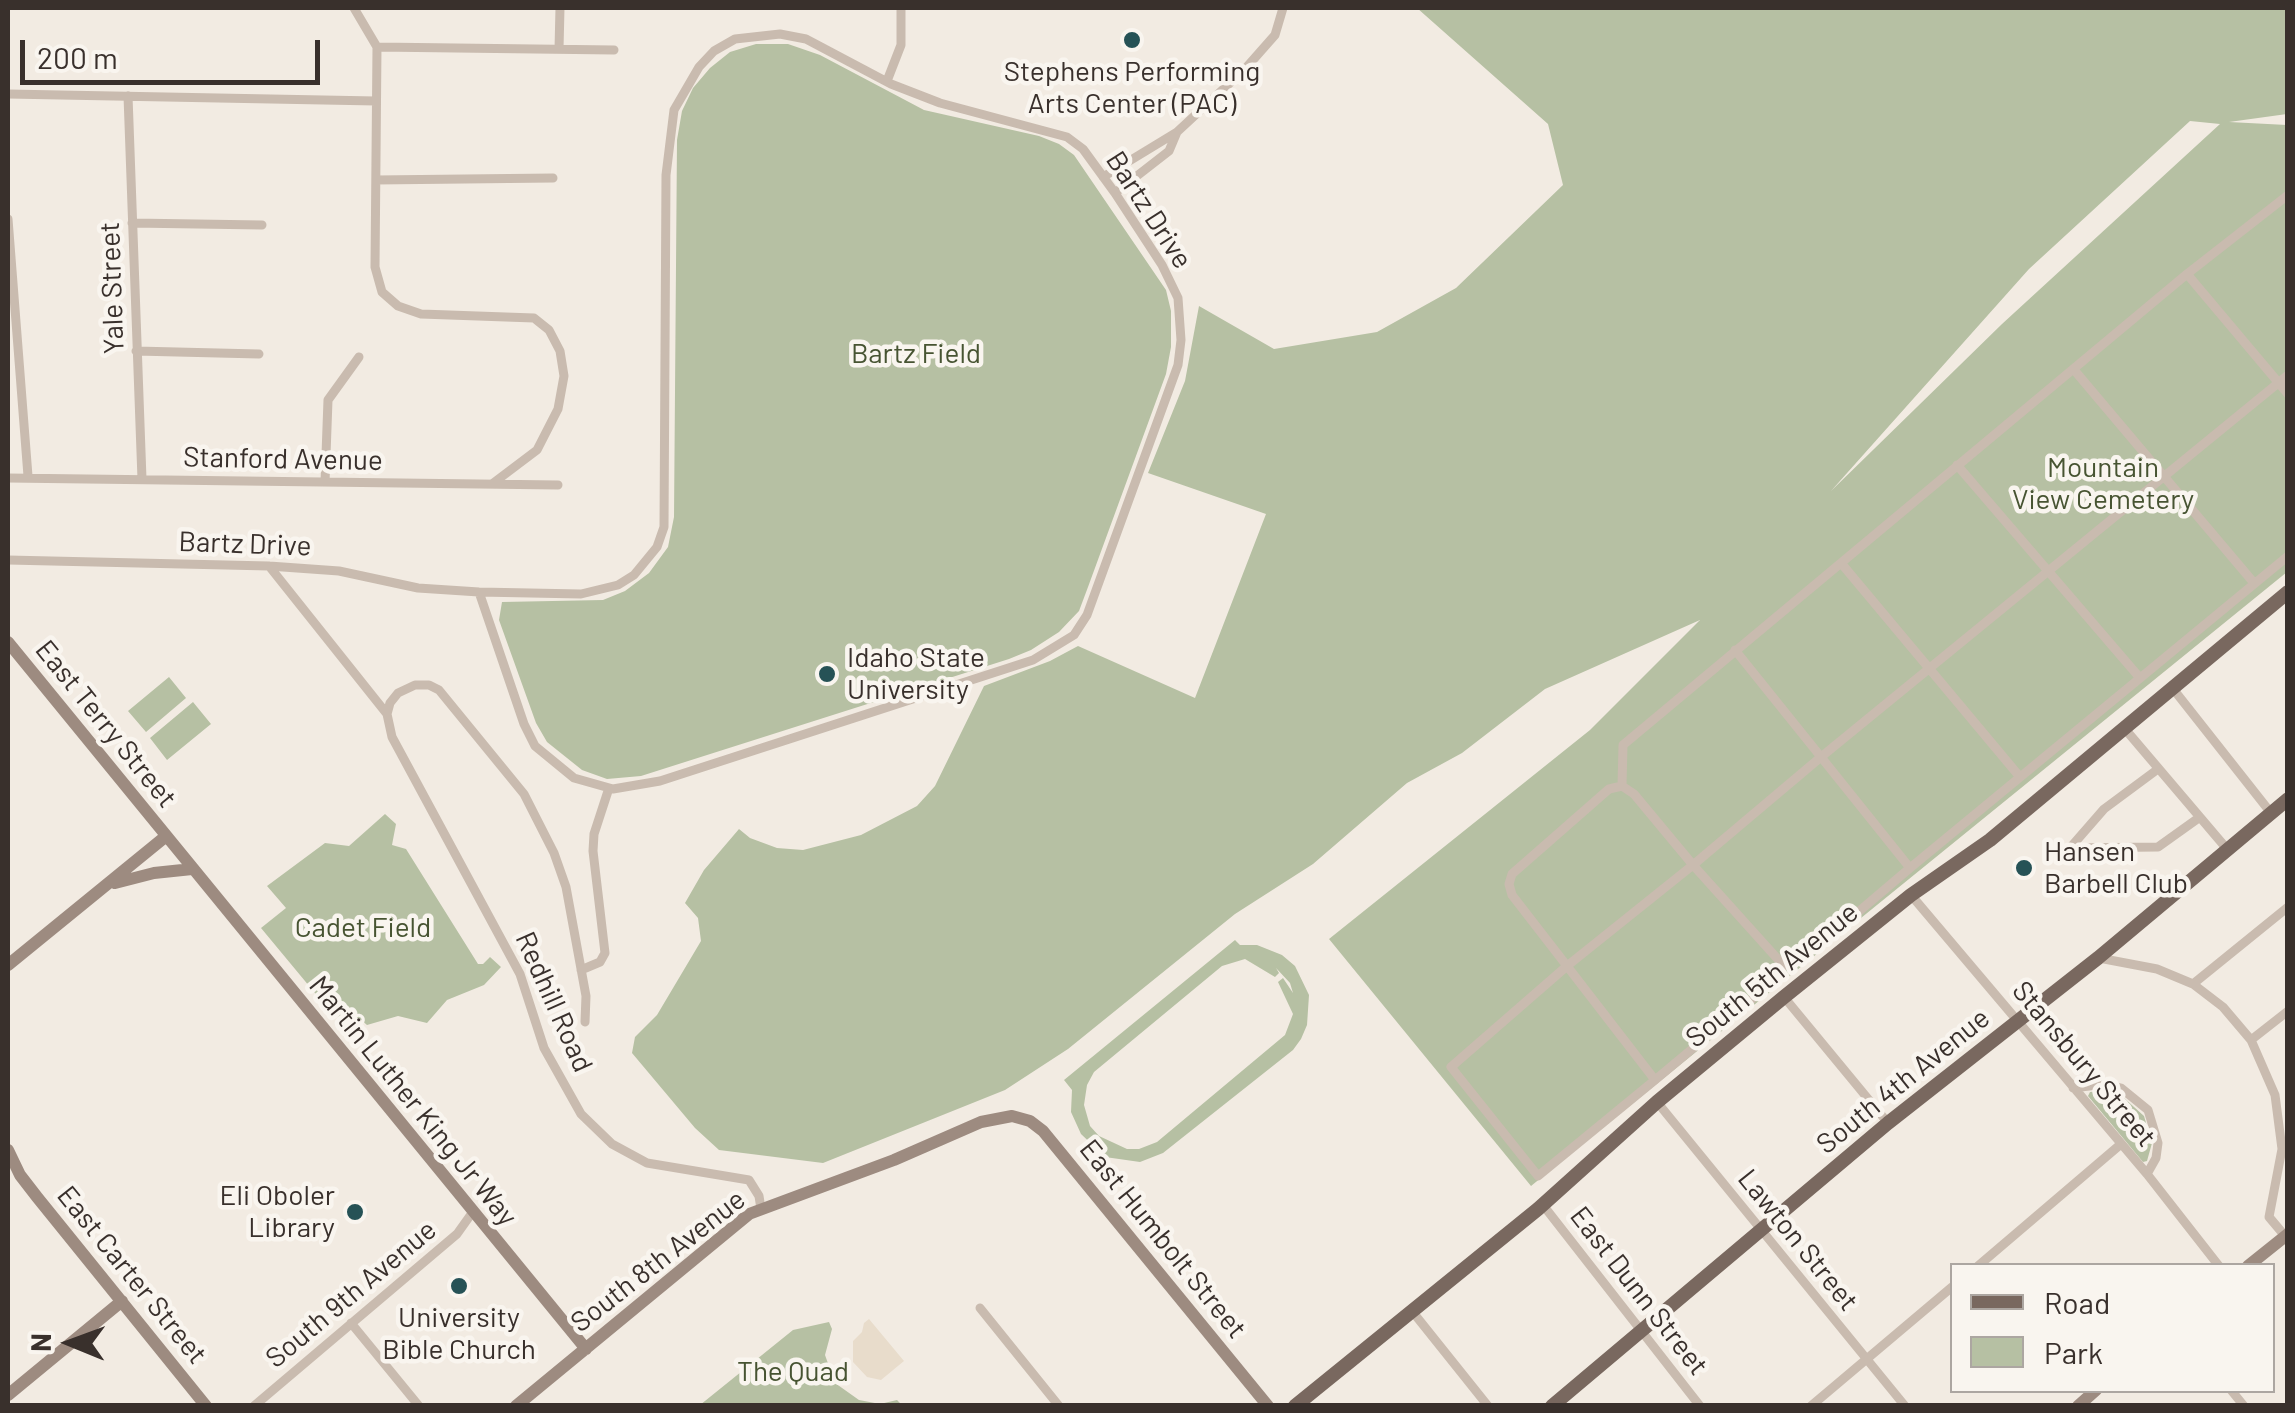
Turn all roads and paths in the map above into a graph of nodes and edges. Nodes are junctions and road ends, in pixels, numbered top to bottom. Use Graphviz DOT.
graph roads {
  1 [pos="354,8"];
  2 [pos="560,8"];
  3 [pos="901,8"];
  4 [pos="1283,8"];
  5 [pos="377,47"];
  6 [pos="559,49"];
  7 [pos="614,50"];
  8 [pos="887,82"];
  9 [pos="8,94"];
  10 [pos="128,96"];
  11 [pos="376,100"];
  12 [pos="1177,132"];
  13 [pos="1103,177"];
  14 [pos="554,178"];
  15 [pos="376,180"];
  16 [pos="1114,193"];
  17 [pos="2288,194"];
  18 [pos="8,219"];
  19 [pos="132,223"];
  20 [pos="262,225"];
  21 [pos="2187,274"];
  22 [pos="136,352"];
  23 [pos="260,354"];
  24 [pos="359,357"];
  25 [pos="2075,371"];
  26 [pos="2288,375"];
  27 [pos="2278,382"];
  28 [pos="2288,394"];
  29 [pos="1958,465"];
  30 [pos="2163,475"];
  31 [pos="28,476"];
  32 [pos="8,478"];
  33 [pos="142,478"];
  34 [pos="325,482"];
  35 [pos="492,484"];
  36 [pos="558,484"];
  37 [pos="2288,556"];
  38 [pos="8,560"];
  39 [pos="1841,563"];
  40 [pos="269,566"];
  41 [pos="2048,571"];
  42 [pos="2254,583"];
  43 [pos="479,592"];
  44 [pos="2288,592"];
  45 [pos="8,642"];
  46 [pos="1735,650"];
  47 [pos="1928,668"];
  48 [pos="2140,678"];
  49 [pos="2174,690"];
  50 [pos="388,714"];
  51 [pos="2125,729"];
  52 [pos="1822,758"];
  53 [pos="2158,768"];
  54 [pos="2020,777"];
  55 [pos="1622,786"];
  56 [pos="609,788"];
  57 [pos="2288,799"];
  58 [pos="2271,814"];
  59 [pos="2200,817"];
  60 [pos="165,837"];
  61 [pos="2226,849"];
  62 [pos="1693,865"];
  63 [pos="1910,868"];
  64 [pos="192,870"];
  65 [pos="108,884"];
  66 [pos="1911,894"];
  67 [pos="2288,907"];
  68 [pos="2098,958"];
  69 [pos="9,966"];
  70 [pos="1568,966"];
  71 [pos="1784,966"];
  72 [pos="581,970"];
  73 [pos="2193,984"];
  74 [pos="1784,997"];
  75 [pos="2288,1011"];
  76 [pos="2018,1020"];
  77 [pos="585,1022"];
  78 [pos="2251,1040"];
  79 [pos="1656,1080"];
  80 [pos="2073,1088"];
  81 [pos="1657,1102"];
  82 [pos="1012,1116"];
  83 [pos="1888,1122"];
  84 [pos="2121,1144"];
  85 [pos="8,1150"];
  86 [pos="14,1172"];
  87 [pos="2147,1174"];
  88 [pos="8,1185"];
  89 [pos="1543,1205"];
  90 [pos="761,1209"];
  91 [pos="472,1213"];
  92 [pos="1762,1228"];
  93 [pos="2286,1235"];
  94 [pos="1982,1263"];
  95 [pos="2216,1263"];
  96 [pos="2252,1263"];
  97 [pos="1950,1289"];
  98 [pos="122,1302"];
  99 [pos="980,1308"];
  100 [pos="1412,1311"];
  101 [pos="351,1323"];
  102 [pos="1640,1330"];
  103 [pos="586,1349"];
  104 [pos="1868,1359"];
  105 [pos="8,1395"];
  106 [pos="206,1406"];
  107 [pos="254,1406"];
  108 [pos="418,1406"];
  109 [pos="516,1406"];
  110 [pos="1060,1406"];
  111 [pos="1268,1406"];
  112 [pos="1295,1406"];
  113 [pos="1488,1406"];
  114 [pos="1552,1406"];
  115 [pos="1700,1406"];
  116 [pos="1811,1406"];
  117 [pos="1905,1406"];
  1 -- 5 [label="street"];
  2 -- 6 [label="street"];
  3 -- 8 [label="street"];
  4 -- 12 [label="street"];
  5 -- 6 [label="street"];
  5 -- 11 [label="street"];
  6 -- 7 [label="street"];
  8 -- 13 [label="street, Bartz Drive"];
  8 -- 43 [label="street, Bartz Drive"];
  9 -- 10 [label="street"];
  10 -- 11 [label="street"];
  10 -- 19 [label="street, Yale Street"];
  11 -- 15 [label="street"];
  12 -- 13 [label="street"];
  12 -- 16 [label="street"];
  13 -- 16 [label="street, Bartz Drive"];
  14 -- 15 [label="street"];
  15 -- 35 [label="street"];
  16 -- 56 [label="street, Bartz Drive"];
  17 -- 21 [label="street"];
  18 -- 31 [label="street"];
  19 -- 20 [label="street"];
  19 -- 22 [label="street, Yale Street"];
  21 -- 25 [label="street"];
  21 -- 27 [label="street"];
  22 -- 23 [label="street"];
  22 -- 33 [label="street, Yale Street"];
  24 -- 34 [label="street"];
  25 -- 29 [label="street"];
  25 -- 30 [label="street"];
  26 -- 27 [label="street"];
  27 -- 28 [label="street"];
  27 -- 30 [label="street"];
  29 -- 39 [label="street"];
  29 -- 41 [label="street"];
  30 -- 41 [label="street"];
  30 -- 42 [label="street"];
  31 -- 32 [label="street, Stanford Avenue"];
  31 -- 33 [label="street, Stanford Avenue"];
  33 -- 34 [label="street, Stanford Avenue"];
  34 -- 35 [label="street, Stanford Avenue"];
  35 -- 36 [label="street, Stanford Avenue"];
  37 -- 42 [label="street"];
  38 -- 40 [label="street, Bartz Drive"];
  39 -- 46 [label="street"];
  39 -- 47 [label="street"];
  40 -- 43 [label="street, Bartz Drive"];
  40 -- 50 [label="street, Redhill Road"];
  41 -- 47 [label="street"];
  41 -- 48 [label="street"];
  42 -- 48 [label="street"];
  43 -- 56 [label="street, Bartz Drive"];
  44 -- 49 [label="main road, South 5th Avenue"];
  45 -- 60 [label="street, East Terry Street"];
  46 -- 52 [label="street"];
  46 -- 55 [label="street"];
  47 -- 52 [label="street"];
  47 -- 54 [label="street"];
  48 -- 54 [label="street"];
  49 -- 51 [label="main road, South 5th Avenue"];
  49 -- 58 [label="street"];
  50 -- 72 [label="street, Redhill Road"];
  50 -- 90 [label="street, Redhill Road"];
  51 -- 53 [label="street"];
  51 -- 66 [label="main road, South 5th Avenue"];
  52 -- 62 [label="street"];
  52 -- 63 [label="street"];
  53 -- 59 [label="street"];
  53 -- 59 [label="street"];
  54 -- 63 [label="street"];
  55 -- 62 [label="street"];
  55 -- 70 [label="street"];
  56 -- 72 [label="street, Redhill Road"];
  57 -- 58 [label="main road, South 4th Avenue"];
  58 -- 61 [label="main road, South 4th Avenue"];
  59 -- 61 [label="street"];
  60 -- 64 [label="street, Martin Luther King Jr Way"];
  60 -- 65 [label="street"];
  61 -- 68 [label="main road, South 4th Avenue"];
  62 -- 70 [label="street"];
  62 -- 71 [label="street"];
  63 -- 71 [label="street"];
  64 -- 65 [label="street"];
  64 -- 91 [label="street, Martin Luther King Jr Way"];
  65 -- 69 [label="street"];
  66 -- 74 [label="main road, South 5th Avenue"];
  66 -- 76 [label="street, Stansbury Street"];
  67 -- 73 [label="street"];
  68 -- 73 [label="street"];
  68 -- 76 [label="main road, South 4th Avenue"];
  70 -- 79 [label="street"];
  70 -- 79 [label="street"];
  71 -- 79 [label="street"];
  72 -- 77 [label="street, Redhill Road"];
  73 -- 78 [label="street"];
  74 -- 81 [label="main road, South 5th Avenue"];
  74 -- 83 [label="street"];
  75 -- 78 [label="street"];
  76 -- 80 [label="street, Stansbury Street"];
  76 -- 83 [label="main road, South 4th Avenue"];
  78 -- 93 [label="street"];
  80 -- 84 [label="street, Stansbury Street"];
  80 -- 87 [label="street"];
  81 -- 89 [label="main road, South 5th Avenue"];
  81 -- 92 [label="street, Lawton Street"];
  82 -- 90 [label="street, South 8th Avenue"];
  82 -- 111 [label="street, East Humbolt Street"];
  83 -- 92 [label="main road, South 4th Avenue"];
  84 -- 87 [label="street, Stansbury Street"];
  84 -- 94 [label="street"];
  85 -- 86 [label="street, East Carter Street"];
  86 -- 88 [label="street"];
  86 -- 98 [label="street, East Carter Street"];
  87 -- 95 [label="street, Stansbury Street"];
  89 -- 100 [label="main road, South 5th Avenue"];
  89 -- 102 [label="street, East Dunn Street"];
  90 -- 103 [label="street, South 8th Avenue"];
  91 -- 101 [label="street, South 9th Avenue"];
  91 -- 103 [label="street, Martin Luther King Jr Way"];
  92 -- 102 [label="main road, South 4th Avenue"];
  92 -- 104 [label="street, Lawton Street"];
  93 -- 96 [label="street"];
  97 -- 104 [label="street"];
  98 -- 105 [label="street"];
  98 -- 106 [label="street, East Carter Street"];
  99 -- 110 [label="street"];
  100 -- 112 [label="main road, South 5th Avenue"];
  100 -- 113 [label="street"];
  101 -- 107 [label="street, South 9th Avenue"];
  101 -- 108 [label="street"];
  102 -- 114 [label="main road, South 4th Avenue"];
  102 -- 115 [label="street, East Dunn Street"];
  103 -- 109 [label="street, South 8th Avenue"];
  104 -- 116 [label="street"];
  104 -- 117 [label="street, Lawton Street"];
}
